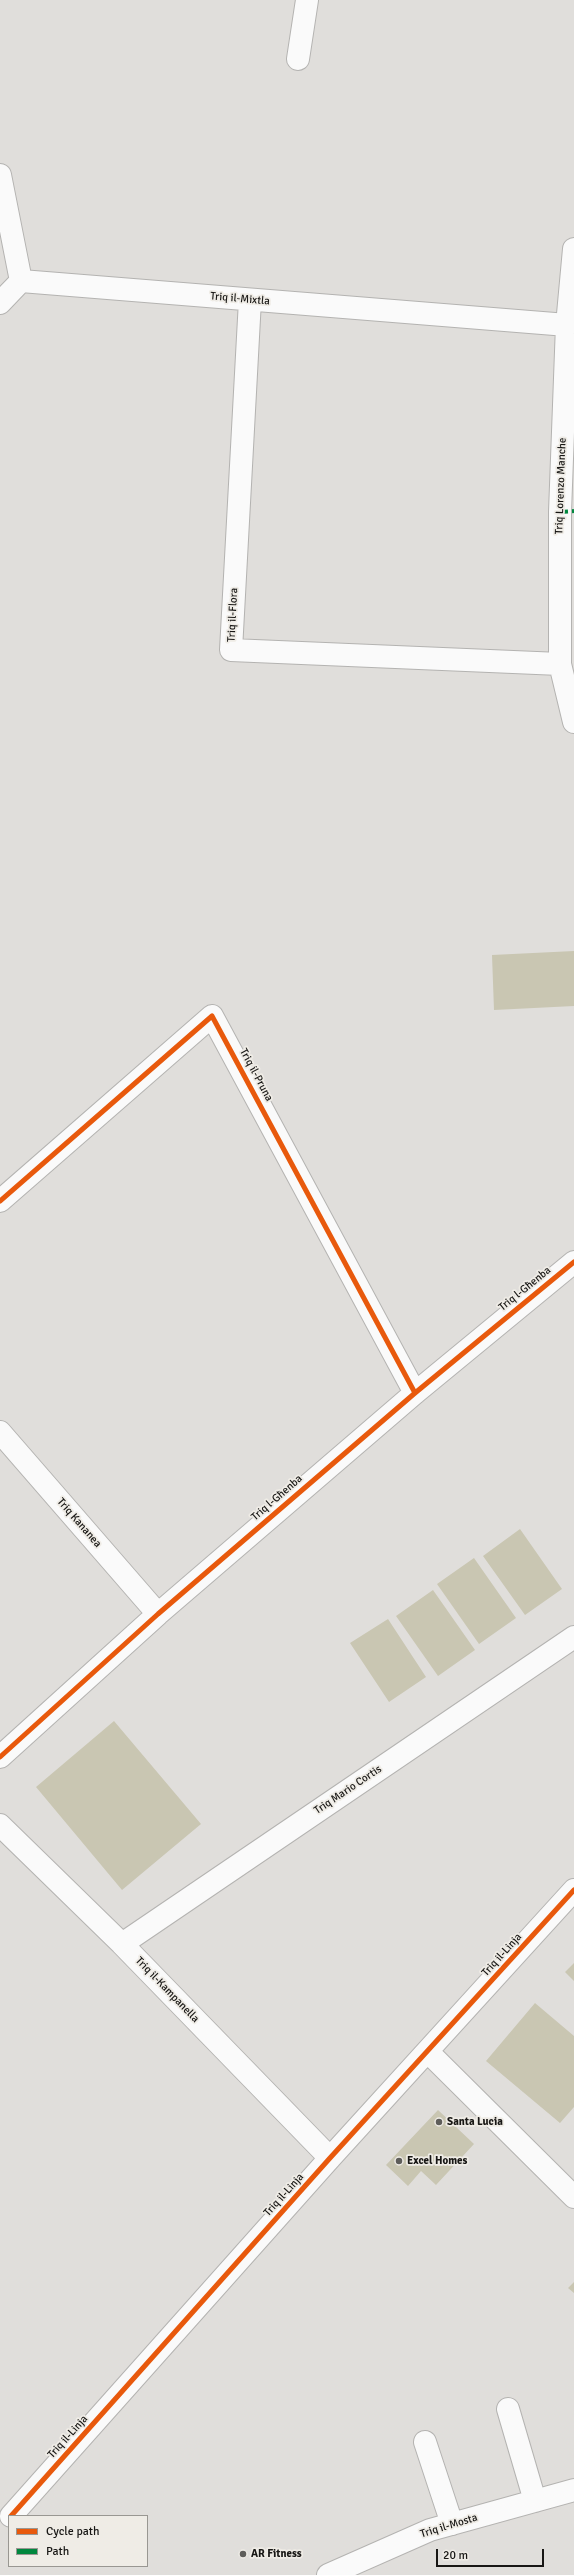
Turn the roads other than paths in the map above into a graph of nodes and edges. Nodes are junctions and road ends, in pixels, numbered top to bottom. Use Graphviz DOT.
graph roads {
  1 [pos="307,0"];
  2 [pos="298,59"];
  3 [pos="0,175"];
  4 [pos="574,249"];
  5 [pos="22,281"];
  6 [pos="250,300"];
  7 [pos="0,303"];
  8 [pos="567,325"];
  9 [pos="567,512"];
  10 [pos="560,664"];
  11 [pos="574,722"];
  12 [pos="0,1202"];
  13 [pos="574,1262"];
  14 [pos="415,1392"];
  15 [pos="0,1432"];
  16 [pos="158,1614"];
  17 [pos="574,1637"];
  18 [pos="0,1757"];
  19 [pos="0,1825"];
  20 [pos="574,1890"];
  21 [pos="122,1944"];
  22 [pos="428,2052"];
  23 [pos="330,2158"];
  24 [pos="574,2197"];
  25 [pos="508,2409"];
  26 [pos="425,2442"];
  27 [pos="574,2490"];
  28 [pos="535,2501"];
  29 [pos="12,2515"];
  30 [pos="8,2519"];
  31 [pos="452,2524"];
  32 [pos="0,2528"];
  33 [pos="328,2575"];
  1 -- 2 [label="street"];
  3 -- 5 [label="street"];
  4 -- 8 [label="street, Triq Lorenzo Manche"];
  5 -- 6 [label="street, Triq il-Mixtla"];
  5 -- 7 [label="street"];
  6 -- 8 [label="street, Triq il-Mixtla"];
  6 -- 10 [label="street, Triq il-Flora"];
  8 -- 9 [label="street, Triq Lorenzo Manche"];
  9 -- 10 [label="street, Triq Lorenzo Manche"];
  10 -- 11 [label="street, Triq Lorenzo Manche"];
  12 -- 14 [label="street, Triq il-Pruna"];
  13 -- 14 [label="street, Triq l-Għenba"];
  14 -- 16 [label="street, Triq l-Għenba"];
  15 -- 16 [label="street, Triq Kananea"];
  16 -- 18 [label="street, Triq l-Għenba"];
  17 -- 21 [label="street, Triq Mario Cortis"];
  19 -- 21 [label="street, Triq il-Kampanella"];
  20 -- 22 [label="street, Triq il-Linja"];
  21 -- 23 [label="street, Triq il-Kampanella"];
  22 -- 23 [label="street, Triq il-Linja"];
  22 -- 24 [label="street"];
  23 -- 29 [label="street, Triq il-Linja"];
  25 -- 28 [label="street"];
  26 -- 31 [label="street"];
  27 -- 28 [label="street, Triq il-Mosta"];
  28 -- 31 [label="street, Triq il-Mosta"];
  30 -- 32 [label="street, Triq il-Linja"];
  31 -- 33 [label="street, Triq il-Mosta"];
}
